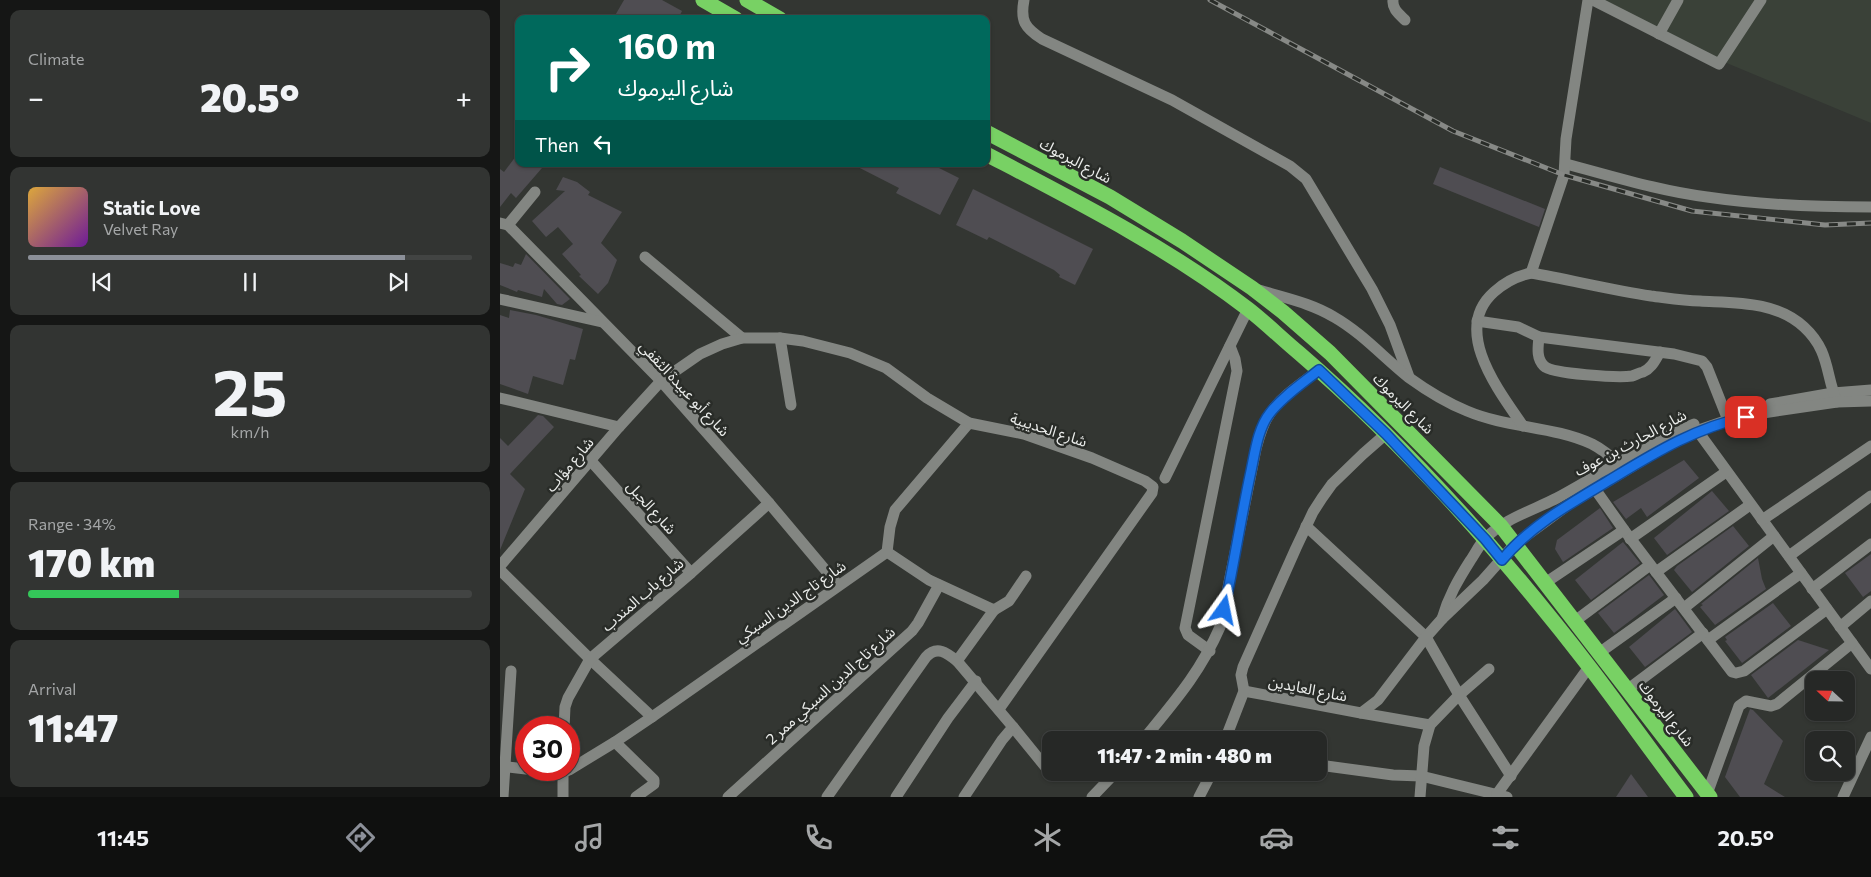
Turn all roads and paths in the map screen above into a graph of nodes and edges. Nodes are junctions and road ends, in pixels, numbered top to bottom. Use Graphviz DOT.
graph roads {
  1 [pos="703,0"];
  2 [pos="1024,0"];
  3 [pos="1393,0"];
  4 [pos="1588,0"];
  5 [pos="1593,0"];
  6 [pos="1678,0"];
  7 [pos="1761,0"];
  8 [pos="752,8"];
  9 [pos="729,15"];
  10 [pos="770,15"];
  11 [pos="1405,20"];
  12 [pos="1659,34"];
  13 [pos="990,134"];
  14 [pos="990,156"];
  15 [pos="1566,164"];
  16 [pos="535,192"];
  17 [pos="1871,207"];
  18 [pos="504,224"];
  19 [pos="645,257"];
  20 [pos="1532,273"];
  21 [pos="1252,288"];
  22 [pos="500,299"];
  23 [pos="1248,309"];
  24 [pos="1284,312"];
  25 [pos="1477,321"];
  26 [pos="602,322"];
  27 [pos="1269,327"];
  28 [pos="1539,336"];
  29 [pos="742,338"];
  30 [pos="780,338"];
  31 [pos="1230,346"];
  32 [pos="1660,352"];
  33 [pos="1319,370"];
  34 [pos="1409,377"];
  35 [pos="661,381"];
  36 [pos="1871,390"];
  37 [pos="1835,398"];
  38 [pos="1871,401"];
  39 [pos="502,402"];
  40 [pos="791,405"];
  41 [pos="1727,417"];
  42 [pos="969,423"];
  43 [pos="1523,426"];
  44 [pos="619,427"];
  45 [pos="1694,428"];
  46 [pos="1386,434"];
  47 [pos="1871,446"];
  48 [pos="591,461"];
  49 [pos="1622,467"];
  50 [pos="1726,472"];
  51 [pos="1165,478"];
  52 [pos="1595,488"];
  53 [pos="1871,496"];
  54 [pos="769,502"];
  55 [pos="1750,505"];
  56 [pos="1762,520"];
  57 [pos="1306,526"];
  58 [pos="1501,526"];
  59 [pos="1627,534"];
  60 [pos="1774,536"];
  61 [pos="1481,544"];
  62 [pos="1515,544"];
  63 [pos="1871,544"];
  64 [pos="887,552"];
  65 [pos="1790,556"];
  66 [pos="1498,564"];
  67 [pos="500,568"];
  68 [pos="1653,568"];
  69 [pos="691,573"];
  70 [pos="1801,573"];
  71 [pos="1026,576"];
  72 [pos="1545,583"];
  73 [pos="838,585"];
  74 [pos="939,585"];
  75 [pos="1812,589"];
  76 [pos="1676,598"];
  77 [pos="1871,601"];
  78 [pos="1684,608"];
  79 [pos="1827,609"];
  80 [pos="994,610"];
  81 [pos="1442,619"];
  82 [pos="1575,621"];
  83 [pos="1840,627"];
  84 [pos="1426,637"];
  85 [pos="1706,637"];
  86 [pos="1852,643"];
  87 [pos="1210,651"];
  88 [pos="1599,653"];
  89 [pos="590,659"];
  90 [pos="957,661"];
  91 [pos="1589,667"];
  92 [pos="1489,669"];
  93 [pos="1871,669"];
  94 [pos="511,671"];
  95 [pos="976,682"];
  96 [pos="1627,690"];
  97 [pos="1244,691"];
  98 [pos="1458,695"];
  99 [pos="999,709"];
  100 [pos="1361,714"];
  101 [pos="565,716"];
  102 [pos="652,717"];
  103 [pos="1430,725"];
  104 [pos="1013,727"];
  105 [pos="1151,731"];
  106 [pos="1228,731"];
  107 [pos="1871,737"];
  108 [pos="615,742"];
  109 [pos="580,763"];
  110 [pos="1042,763"];
  111 [pos="502,766"];
  112 [pos="1327,766"];
  113 [pos="515,768"];
  114 [pos="1421,776"];
  115 [pos="1511,776"];
  116 [pos="565,781"];
  117 [pos="1107,781"];
  118 [pos="1207,781"];
  119 [pos="1476,794"];
  120 [pos="1708,795"];
  121 [pos="1502,796"];
  122 [pos="503,797"];
  123 [pos="563,797"];
  124 [pos="636,797"];
  125 [pos="728,797"];
  126 [pos="827,797"];
  127 [pos="896,797"];
  128 [pos="964,797"];
  129 [pos="1092,797"];
  130 [pos="1199,797"];
  131 [pos="1420,797"];
  132 [pos="1686,797"];
  133 [pos="1843,797"];
  1 -- 9 [label="highway"];
  2 -- 34 [label="street"];
  3 -- 11 [label="street"];
  4 -- 15 [label="street"];
  5 -- 12 [label="street"];
  6 -- 12 [label="street"];
  7 -- 12 [label="street"];
  8 -- 10 [label="highway"];
  13 -- 21 [label="highway, شارع اليرموك"];
  14 -- 23 [label="highway"];
  15 -- 17 [label="street"];
  15 -- 20 [label="street"];
  16 -- 18 [label="street"];
  18 -- 26 [label="street, شارع أبو عبيدة الثقفي"];
  19 -- 29 [label="street"];
  20 -- 25 [label="street"];
  20 -- 37 [label="street"];
  21 -- 24 [label="highway, شارع اليرموك"];
  21 -- 34 [label="street"];
  22 -- 26 [label="street"];
  23 -- 27 [label="highway"];
  23 -- 31 [label="street"];
  24 -- 27 [label="highway"];
  24 -- 58 [label="highway, شارع اليرموك"];
  25 -- 28 [label="street"];
  25 -- 43 [label="street"];
  26 -- 35 [label="street, شارع أبو عبيدة الثقفي"];
  27 -- 33 [label="highway"];
  28 -- 32 [label="street"];
  28 -- 32 [label="street"];
  29 -- 30 [label="street, شارع الحديبية"];
  29 -- 35 [label="street, شارع الحديبية"];
  30 -- 40 [label="street"];
  30 -- 42 [label="street, شارع الحديبية"];
  31 -- 51 [label="street"];
  31 -- 87 [label="street"];
  32 -- 41 [label="street"];
  33 -- 46 [label="highway"];
  33 -- 87 [label="street"];
  34 -- 43 [label="street"];
  35 -- 44 [label="street, شارع مؤاب"];
  35 -- 54 [label="street, شارع أبو عبيدة الثقفي"];
  36 -- 37 [label="street, شارع الحارث بن عوف"];
  37 -- 38 [label="street, شارع الحارث بن عوف"];
  37 -- 41 [label="street, شارع الحارث بن عوف"];
  39 -- 44 [label="street"];
  41 -- 45 [label="street, شارع الحارث بن عوف"];
  42 -- 64 [label="street"];
  42 -- 99 [label="street, شارع الحديبية"];
  43 -- 49 [label="street"];
  44 -- 48 [label="street, شارع مؤاب"];
  45 -- 49 [label="street, شارع الحارث بن عوف"];
  45 -- 50 [label="street"];
  46 -- 57 [label="street"];
  46 -- 61 [label="highway"];
  47 -- 56 [label="street"];
  48 -- 67 [label="street, شارع مؤاب"];
  48 -- 69 [label="street, شارع الجبل"];
  49 -- 52 [label="street, شارع الحارث بن عوف"];
  49 -- 58 [label="street, شارع الحارث بن عوف"];
  50 -- 55 [label="street"];
  50 -- 59 [label="street"];
  52 -- 59 [label="street"];
  52 -- 62 [label="street, شارع الحارث بن عوف"];
  53 -- 65 [label="street"];
  54 -- 69 [label="street, شارع باب المندب"];
  54 -- 73 [label="street, شارع أبو عبيدة الثقفي"];
  55 -- 56 [label="street"];
  55 -- 68 [label="street"];
  56 -- 60 [label="street"];
  57 -- 84 [label="street"];
  57 -- 97 [label="street"];
  58 -- 61 [label="street, شارع الحارث بن عوف"];
  58 -- 62 [label="highway, شارع اليرموك"];
  59 -- 68 [label="street"];
  59 -- 72 [label="street"];
  60 -- 65 [label="street"];
  60 -- 78 [label="street"];
  61 -- 66 [label="highway"];
  61 -- 81 [label="street, شارع العايدين"];
  62 -- 66 [label="street, شارع الحارث بن عوف"];
  62 -- 72 [label="highway, شارع اليرموك"];
  63 -- 75 [label="street"];
  64 -- 73 [label="street, شارع تاج الدين السبكي"];
  64 -- 74 [label="street"];
  65 -- 70 [label="street"];
  66 -- 81 [label="street, شارع العايدين"];
  66 -- 91 [label="highway"];
  67 -- 89 [label="street"];
  68 -- 76 [label="street"];
  68 -- 82 [label="street"];
  69 -- 89 [label="street, شارع باب المندب"];
  70 -- 75 [label="street"];
  70 -- 85 [label="street"];
  71 -- 80 [label="street"];
  72 -- 82 [label="highway, شارع اليرموك"];
  73 -- 102 [label="street, شارع تاج الدين السبكي"];
  74 -- 80 [label="street"];
  74 -- 125 [label="street, شارع تاج الدين السبكي ممر 2"];
  75 -- 79 [label="street"];
  76 -- 78 [label="street"];
  76 -- 88 [label="street"];
  77 -- 83 [label="street"];
  78 -- 85 [label="street"];
  79 -- 83 [label="street"];
  79 -- 85 [label="street"];
  80 -- 90 [label="street"];
  81 -- 84 [label="street, شارع العايدين"];
  82 -- 88 [label="highway, شارع اليرموك"];
  83 -- 86 [label="street"];
  84 -- 98 [label="street"];
  84 -- 100 [label="street, شارع العايدين"];
  85 -- 96 [label="street"];
  86 -- 93 [label="street"];
  86 -- 120 [label="street"];
  87 -- 105 [label="street"];
  88 -- 96 [label="highway, شارع اليرموك"];
  89 -- 101 [label="street, شارع باب المندب"];
  89 -- 102 [label="street"];
  90 -- 95 [label="street"];
  90 -- 126 [label="street"];
  91 -- 115 [label="street"];
  91 -- 132 [label="highway"];
  92 -- 98 [label="street"];
  94 -- 111 [label="street"];
  95 -- 99 [label="street"];
  95 -- 127 [label="street"];
  96 -- 120 [label="highway, شارع اليرموك"];
  97 -- 100 [label="street, شارع العايدين"];
  97 -- 106 [label="street"];
  98 -- 103 [label="street"];
  98 -- 115 [label="street"];
  99 -- 104 [label="street"];
  100 -- 103 [label="street"];
  102 -- 108 [label="street, شارع تاج الدين السبكي"];
  103 -- 114 [label="street"];
  104 -- 110 [label="street"];
  104 -- 128 [label="street"];
  107 -- 133 [label="street"];
  108 -- 109 [label="street, شارع تاج الدين السبكي"];
  108 -- 124 [label="street"];
  111 -- 113 [label="street"];
  111 -- 122 [label="street"];
  112 -- 114 [label="street"];
  114 -- 119 [label="street"];
  114 -- 131 [label="street"];
  115 -- 121 [label="street"];
  116 -- 123 [label="street"];
  117 -- 129 [label="street"];
  118 -- 130 [label="street"];
  119 -- 121 [label="street"];
}
